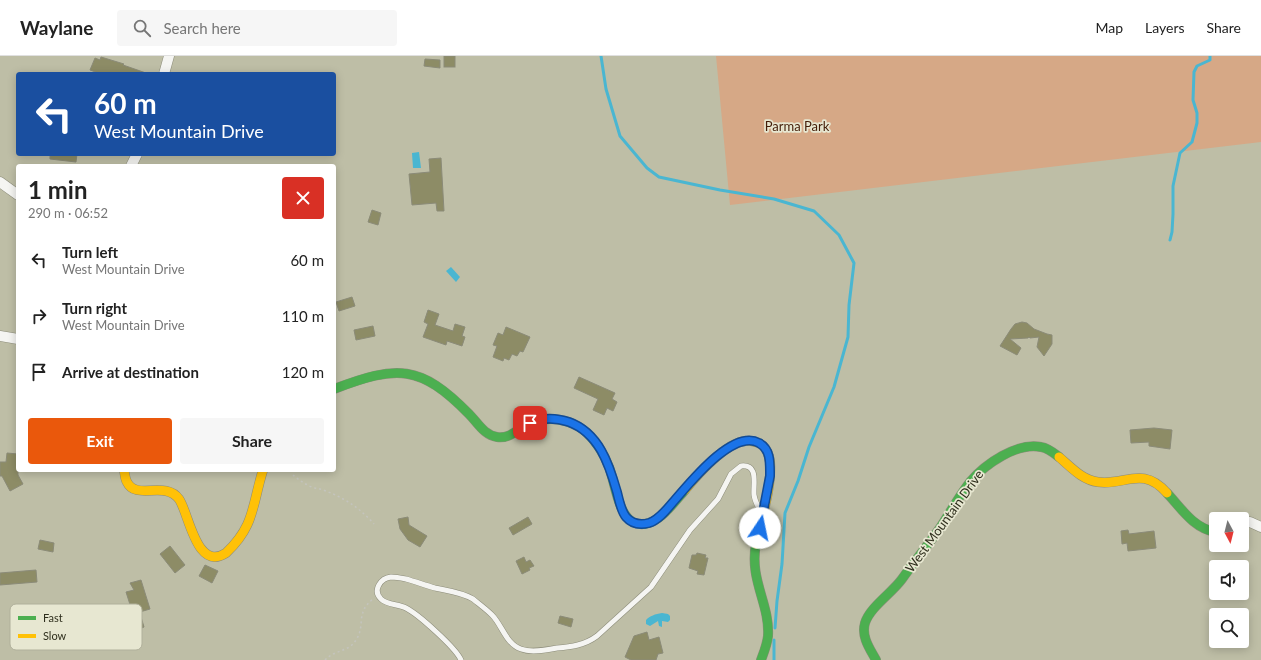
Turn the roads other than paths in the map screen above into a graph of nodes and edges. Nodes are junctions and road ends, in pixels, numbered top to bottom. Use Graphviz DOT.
graph roads {
  1 [pos="169,56"];
  2 [pos="165,72"];
  3 [pos="0,182"];
  4 [pos="16,194"];
  5 [pos="0,336"];
  6 [pos="16,339"];
  7 [pos="336,388"];
  8 [pos="125,472"];
  9 [pos="263,472"];
  10 [pos="762,515"];
  11 [pos="1249,522"];
  12 [pos="1261,527"];
  13 [pos="1209,530"];
  14 [pos="461,660"];
  15 [pos="761,660"];
  16 [pos="876,660"];
  1 -- 2 [label="street"];
  3 -- 4 [label="street"];
  5 -- 6 [label="street"];
  7 -- 10 [label="street"];
  8 -- 9 [label="street"];
  10 -- 14 [label="lane"];
  10 -- 15 [label="street"];
  11 -- 12 [label="street"];
  13 -- 16 [label="street, West Mountain Drive"];
}
